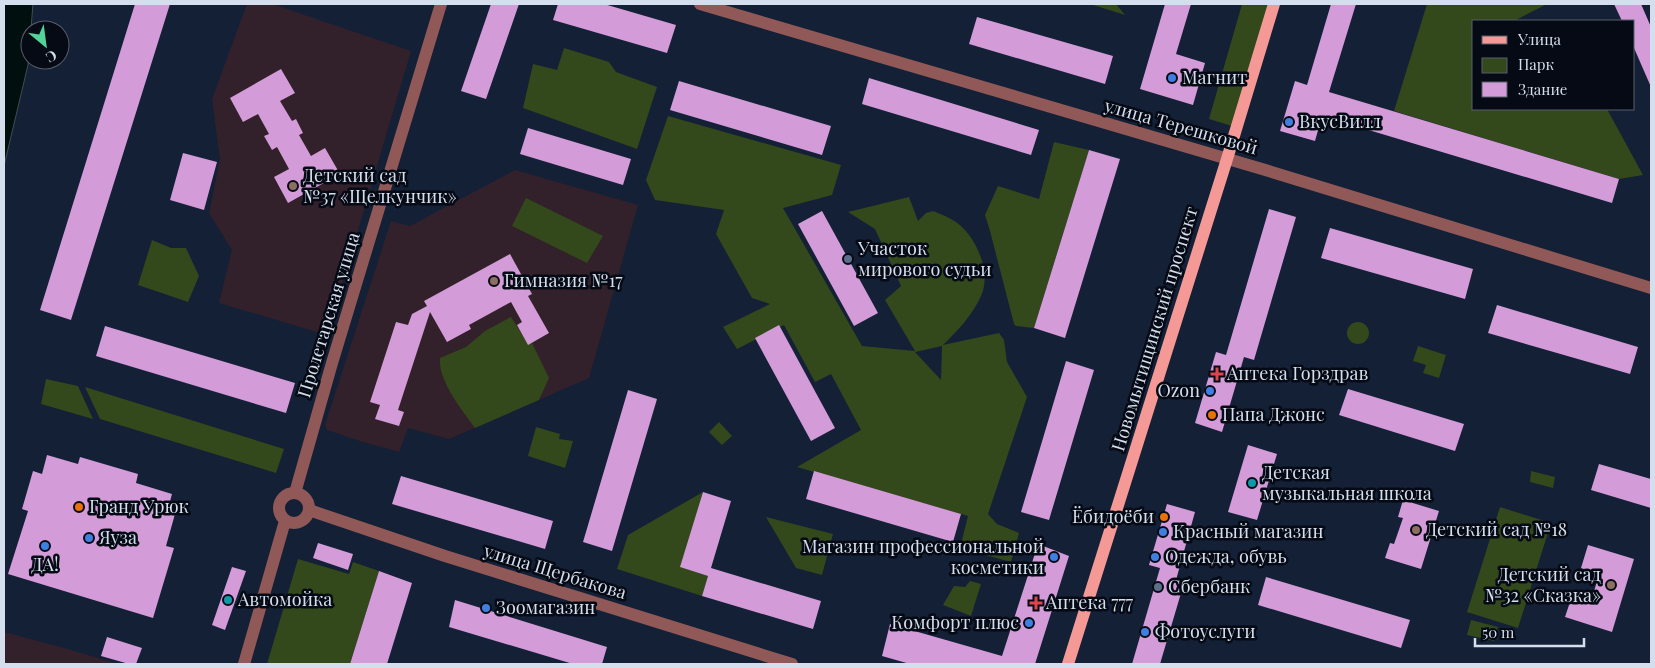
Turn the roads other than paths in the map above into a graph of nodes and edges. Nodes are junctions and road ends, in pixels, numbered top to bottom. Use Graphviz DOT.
graph roads {
  1 [pos="441,4"];
  2 [pos="700,4"];
  3 [pos="1274,4"];
  4 [pos="1227,159"];
  5 [pos="1651,288"];
  6 [pos="295,493"];
  7 [pos="309,510"];
  8 [pos="286,522"];
  9 [pos="244,664"];
  10 [pos="792,664"];
  11 [pos="1068,664"];
  1 -- 6 [label="street, Пролетарская улица"];
  2 -- 4 [label="street, улица Терешковой"];
  3 -- 4 [label="main road, Новомытищинский проспект"];
  4 -- 5 [label="street, улица Терешковой"];
  4 -- 11 [label="main road, Новомытищинский проспект"];
  6 -- 7 [label="street"];
  6 -- 8 [label="street"];
  7 -- 8 [label="street"];
  7 -- 10 [label="street, улица Щербакова"];
  8 -- 9 [label="street"];
}
